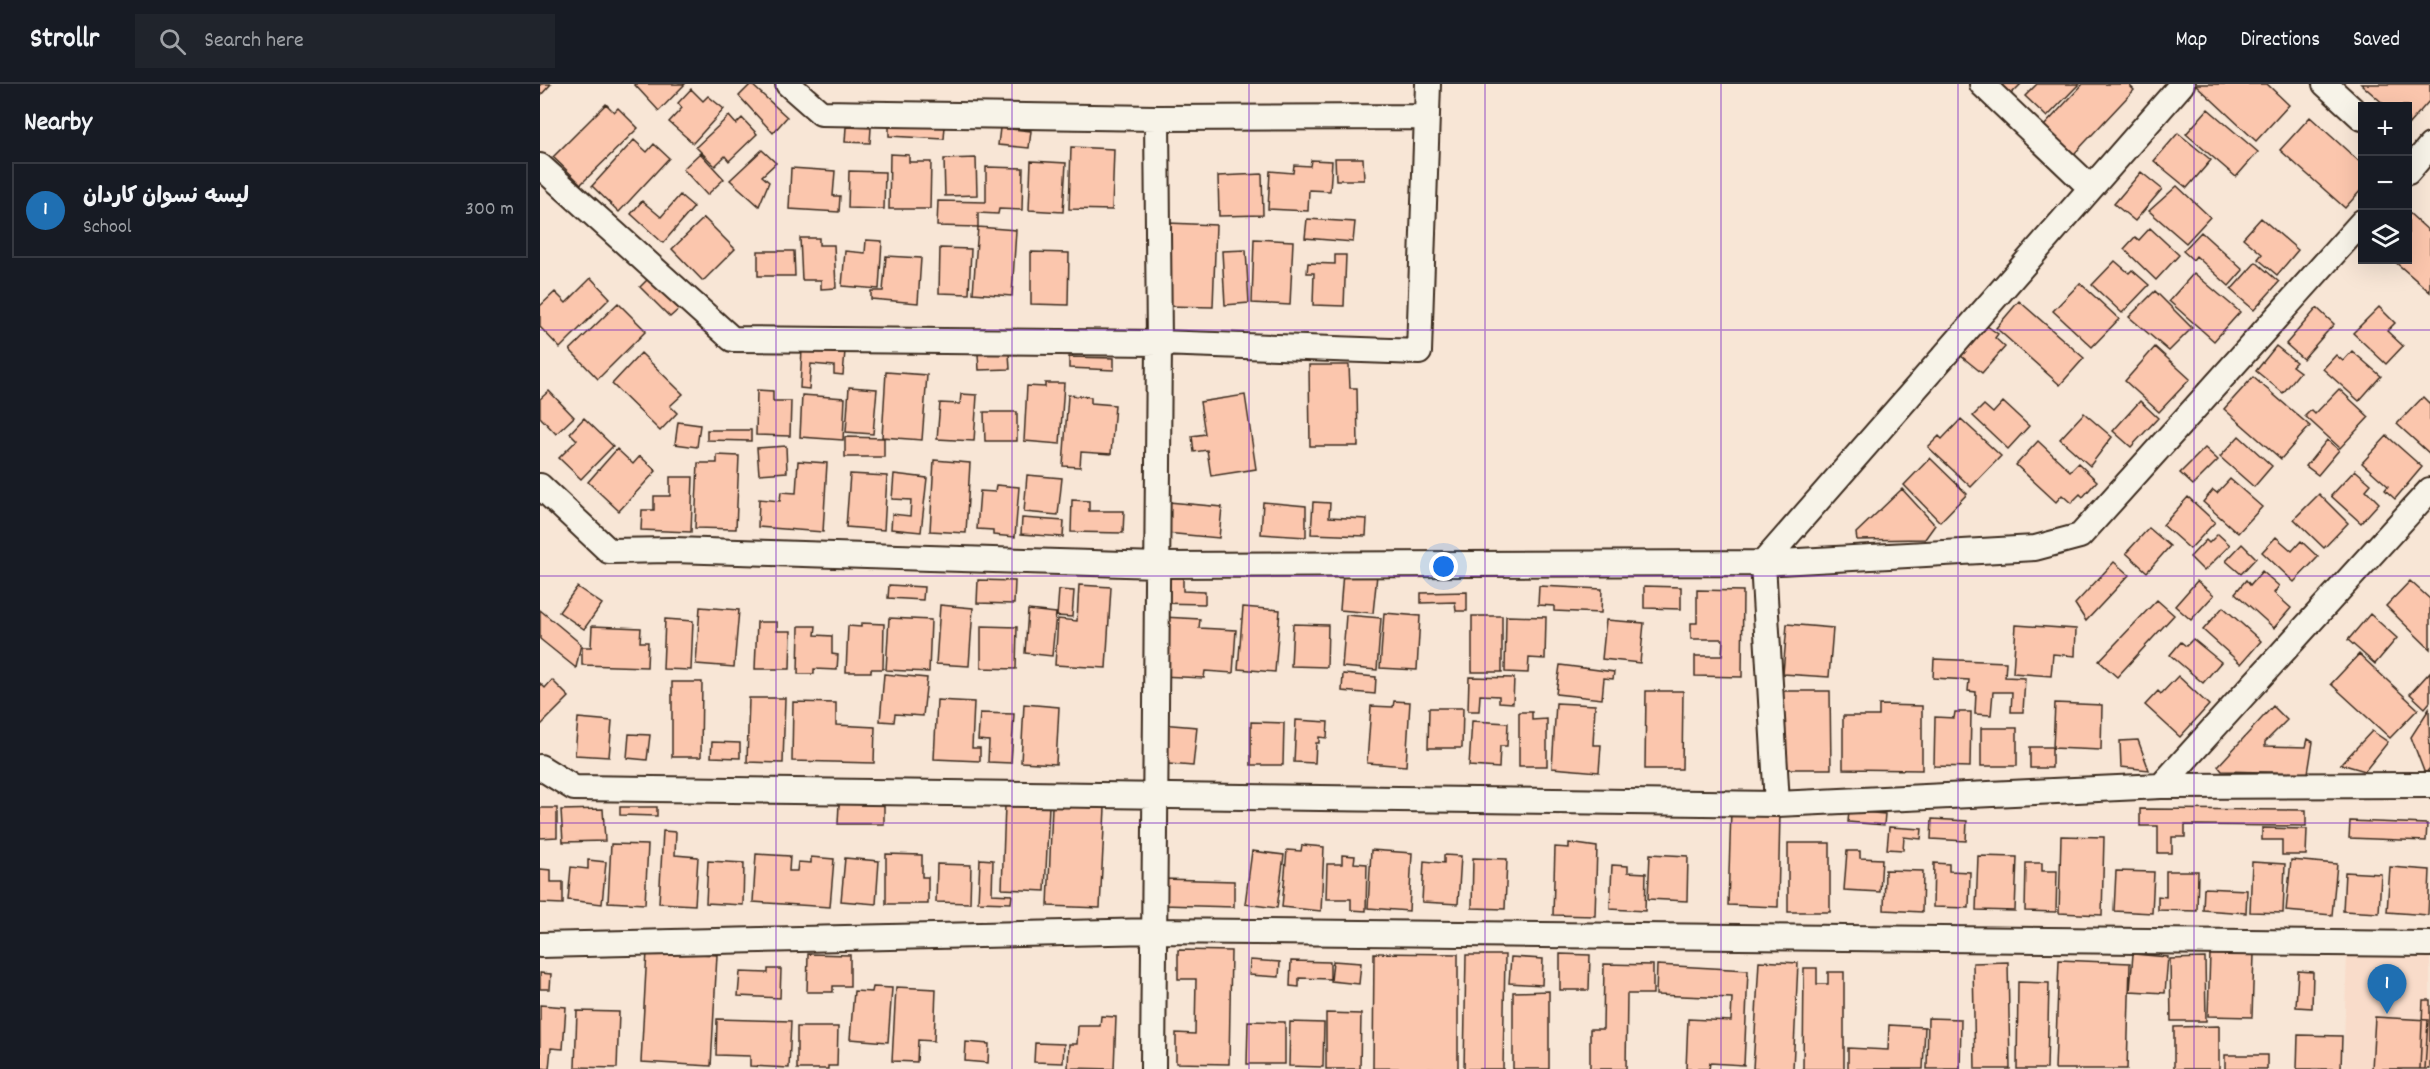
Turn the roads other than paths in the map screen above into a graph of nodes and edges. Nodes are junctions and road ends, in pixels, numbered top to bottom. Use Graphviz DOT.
graph roads {
  1 [pos="788,84"];
  2 [pos="1428,84"];
  3 [pos="1982,84"];
  4 [pos="2182,84"];
  5 [pos="2325,84"];
  6 [pos="2358,114"];
  7 [pos="1426,117"];
  8 [pos="1157,118"];
  9 [pos="2430,146"];
  10 [pos="540,166"];
  11 [pos="2415,169"];
  12 [pos="2091,188"];
  13 [pos="2358,226"];
  14 [pos="1159,343"];
  15 [pos="540,486"];
  16 [pos="2430,490"];
  17 [pos="1763,563"];
  18 [pos="1158,565"];
  19 [pos="540,767"];
  20 [pos="2430,785"];
  21 [pos="2161,786"];
  22 [pos="1155,795"];
  23 [pos="1777,804"];
  24 [pos="1154,931"];
  25 [pos="2430,944"];
  26 [pos="540,945"];
  27 [pos="1153,1069"];
  1 -- 8 [label="street"];
  2 -- 7 [label="street"];
  3 -- 12 [label="street"];
  4 -- 12 [label="street"];
  5 -- 6 [label="street"];
  7 -- 8 [label="street"];
  7 -- 14 [label="street"];
  8 -- 14 [label="street"];
  9 -- 11 [label="street"];
  10 -- 14 [label="street"];
  12 -- 17 [label="street"];
  13 -- 17 [label="street"];
  14 -- 18 [label="street"];
  15 -- 18 [label="street"];
  16 -- 21 [label="street"];
  17 -- 18 [label="street"];
  17 -- 23 [label="street"];
  18 -- 22 [label="street"];
  19 -- 22 [label="street"];
  20 -- 21 [label="street"];
  21 -- 23 [label="street"];
  22 -- 23 [label="street"];
  22 -- 24 [label="street"];
  24 -- 25 [label="street"];
  24 -- 26 [label="street"];
  24 -- 27 [label="street"];
}
